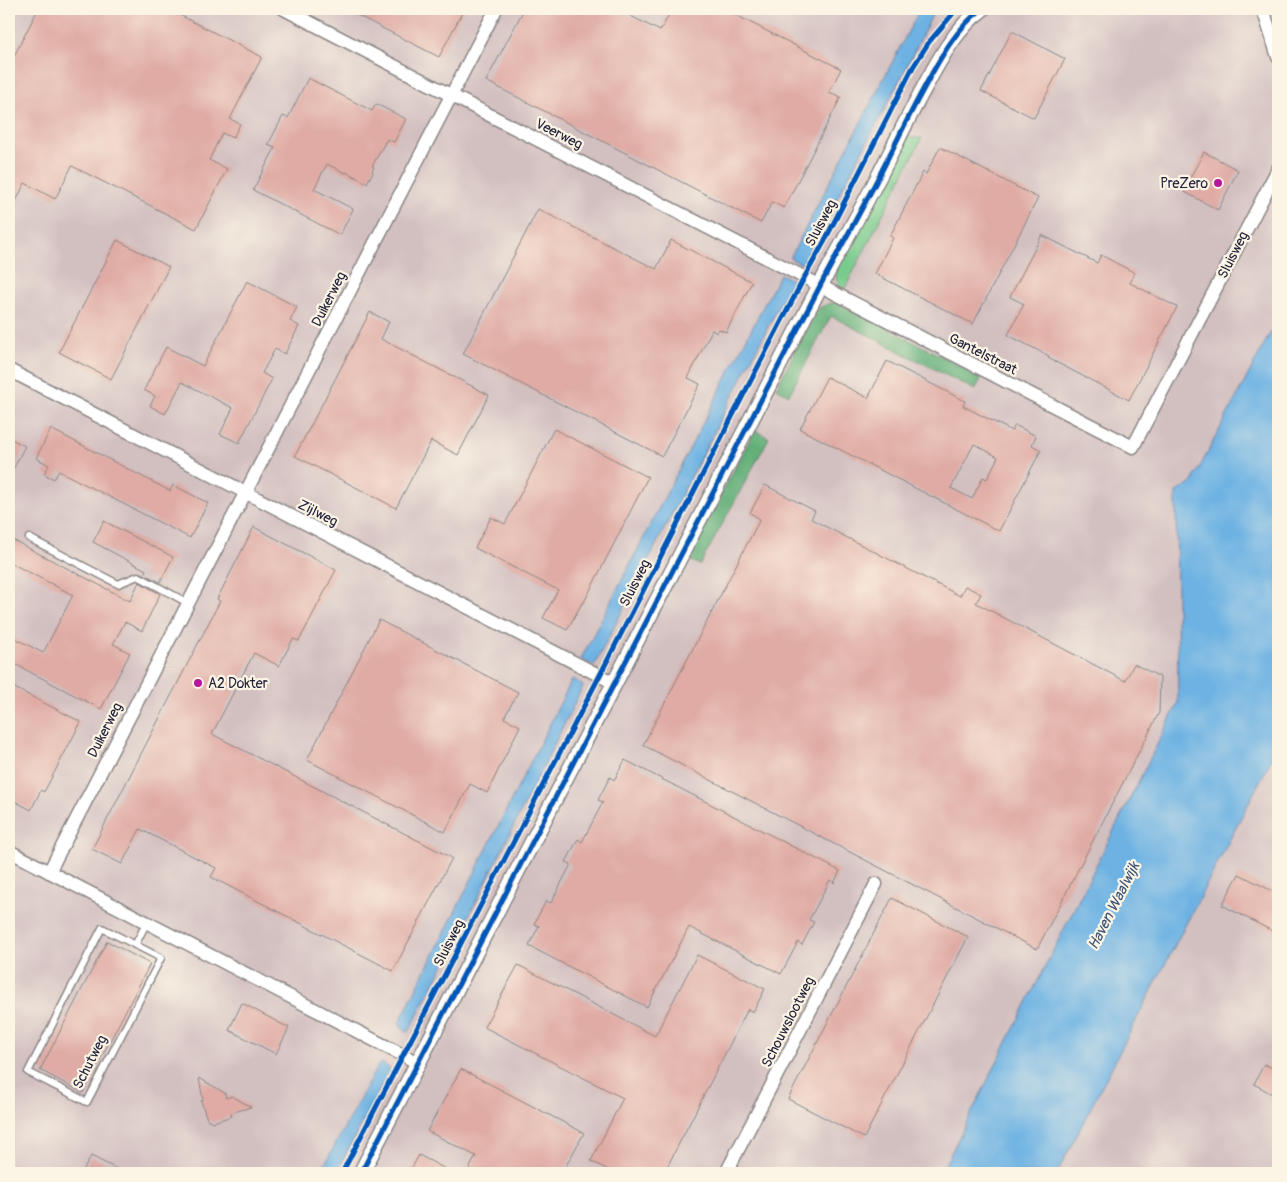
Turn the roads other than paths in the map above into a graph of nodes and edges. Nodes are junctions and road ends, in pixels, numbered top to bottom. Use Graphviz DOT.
graph roads {
  1 [pos="284,9"];
  2 [pos="496,9"];
  3 [pos="982,9"];
  4 [pos="1263,9"];
  5 [pos="1278,57"];
  6 [pos="451,95"];
  7 [pos="1278,169"];
  8 [pos="820,286"];
  9 [pos="9,370"];
  10 [pos="1133,447"];
  11 [pos="245,492"];
  12 [pos="29,538"];
  13 [pos="188,603"];
  14 [pos="614,683"];
  15 [pos="9,851"];
  16 [pos="49,872"];
  17 [pos="876,884"];
  18 [pos="147,922"];
  19 [pos="136,945"];
  20 [pos="418,1063"];
  21 [pos="361,1173"];
  22 [pos="726,1173"];
  1 -- 6 [label="street, Veerweg"];
  2 -- 6 [label="street, Duikerweg"];
  3 -- 8 [label="street, Sluisweg"];
  4 -- 5 [label="street"];
  6 -- 8 [label="street, Veerweg"];
  6 -- 11 [label="street, Duikerweg"];
  7 -- 10 [label="street, Sluisweg"];
  8 -- 10 [label="street, Gantelstraat"];
  8 -- 14 [label="street, Sluisweg"];
  9 -- 11 [label="street, Zijlweg"];
  11 -- 13 [label="street, Duikerweg"];
  11 -- 14 [label="street, Zijlweg"];
  12 -- 13 [label="lane"];
  13 -- 16 [label="street, Duikerweg"];
  14 -- 20 [label="street, Sluisweg"];
  15 -- 16 [label="street"];
  16 -- 18 [label="street"];
  17 -- 22 [label="street, Schouwslootweg"];
  18 -- 19 [label="lane"];
  18 -- 20 [label="street"];
  19 -- 19 [label="lane, Schutweg"];
  20 -- 21 [label="street, Sluisweg"];
}
